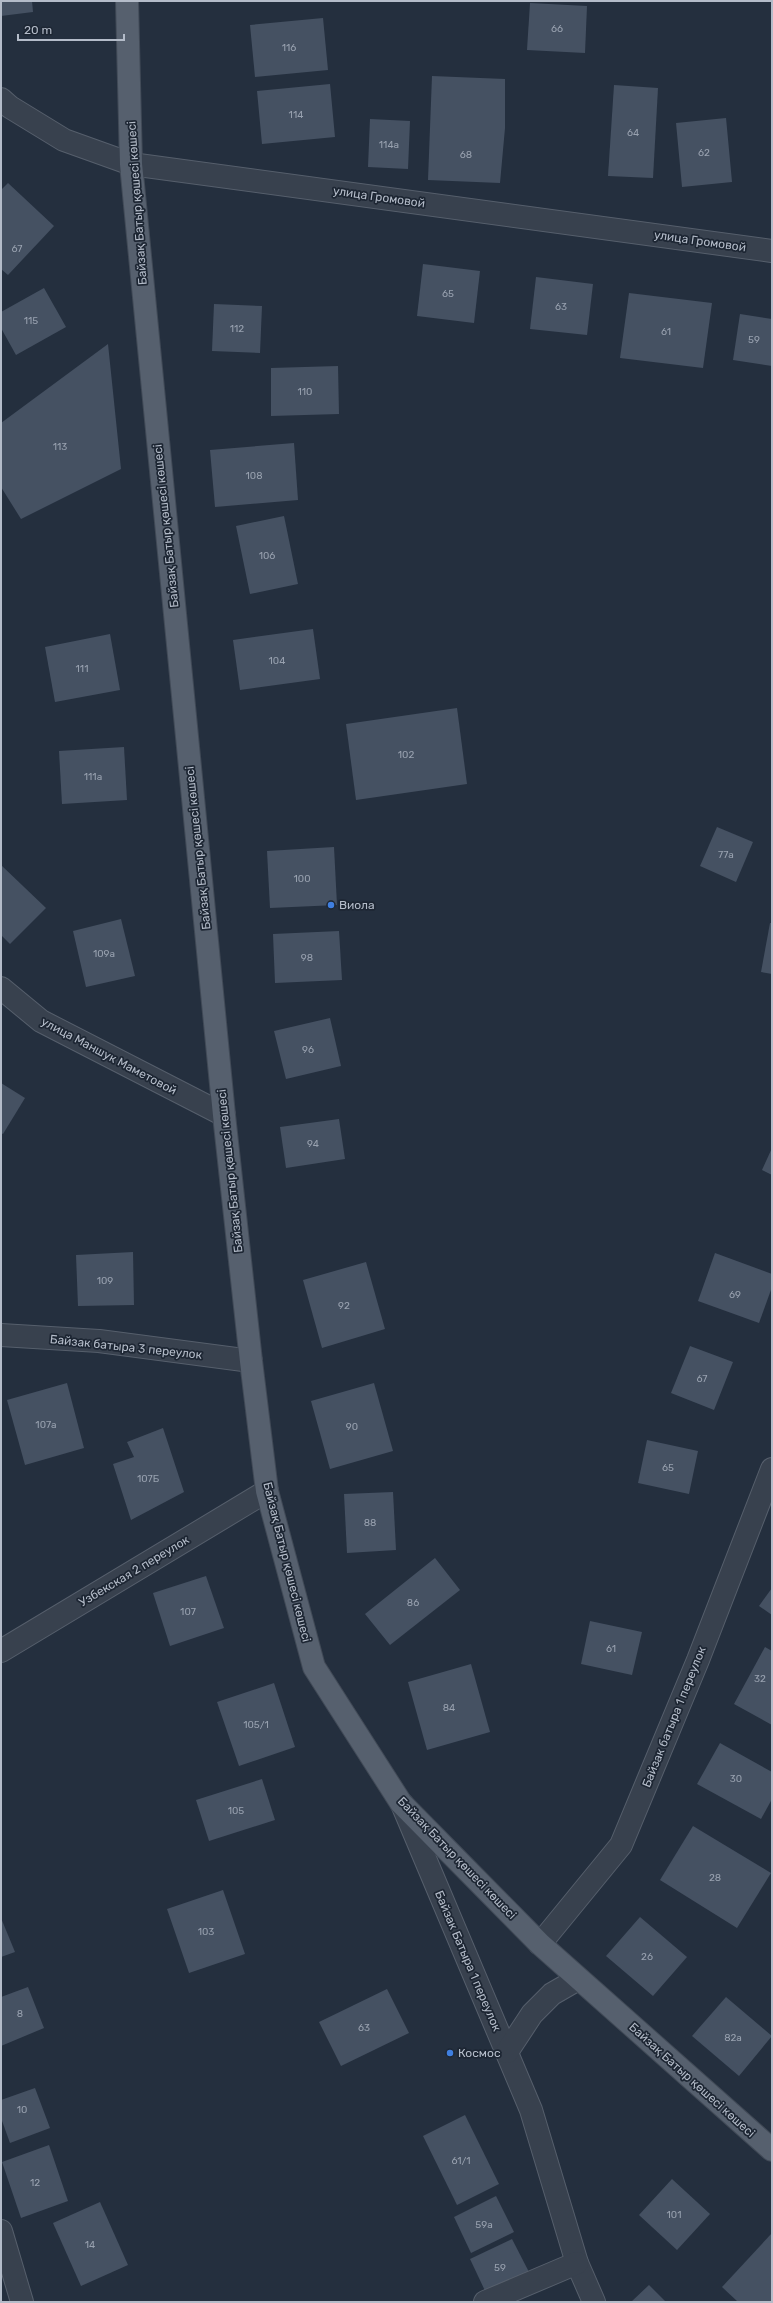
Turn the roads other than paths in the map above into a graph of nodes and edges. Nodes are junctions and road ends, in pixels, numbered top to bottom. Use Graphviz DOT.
graph roads {
  1 [pos="128,1"];
  2 [pos="1,99"];
  3 [pos="131,164"];
  4 [pos="772,250"];
  5 [pos="1,988"];
  6 [pos="224,1115"];
  7 [pos="1,1335"];
  8 [pos="251,1361"];
  9 [pos="772,1469"];
  10 [pos="267,1491"];
  11 [pos="1,1651"];
  12 [pos="401,1803"];
  13 [pos="540,1944"];
  14 [pos="578,1979"];
  15 [pos="507,2052"];
  16 [pos="772,2150"];
  17 [pos="1,2231"];
  18 [pos="576,2263"];
  19 [pos="22,2302"];
  20 [pos="485,2302"];
  21 [pos="594,2302"];
  1 -- 3 [label="main road, Байзақ Батыр қөшесі көшесі"];
  2 -- 3 [label="street, улица Громовой"];
  3 -- 4 [label="street, улица Громовой"];
  3 -- 6 [label="main road, Байзақ Батыр қөшесі көшесі"];
  5 -- 6 [label="street, улица Маншук Маметовой"];
  6 -- 8 [label="main road, Байзақ Батыр қөшесі көшесі"];
  7 -- 8 [label="street, Байзак батыра 3 переулок"];
  8 -- 10 [label="main road, Байзақ Батыр қөшесі көшесі"];
  9 -- 13 [label="street, Байзак батыра 1 переулок"];
  10 -- 11 [label="street, Узбекская 2 переулок"];
  10 -- 12 [label="main road, Байзақ Батыр қөшесі көшесі"];
  12 -- 13 [label="main road, Байзақ Батыр қөшесі көшесі"];
  12 -- 15 [label="street, Байзак Батыра 1 переулок"];
  13 -- 14 [label="main road, Байзақ Батыр қөшесі көшесі"];
  14 -- 15 [label="street"];
  14 -- 16 [label="main road, Байзақ Батыр қөшесі көшесі"];
  15 -- 18 [label="street, Байзак Батыра 1 переулок"];
  17 -- 19 [label="street"];
  18 -- 20 [label="street"];
  18 -- 21 [label="street, Байзак Батыра 1 переулок"];
}
